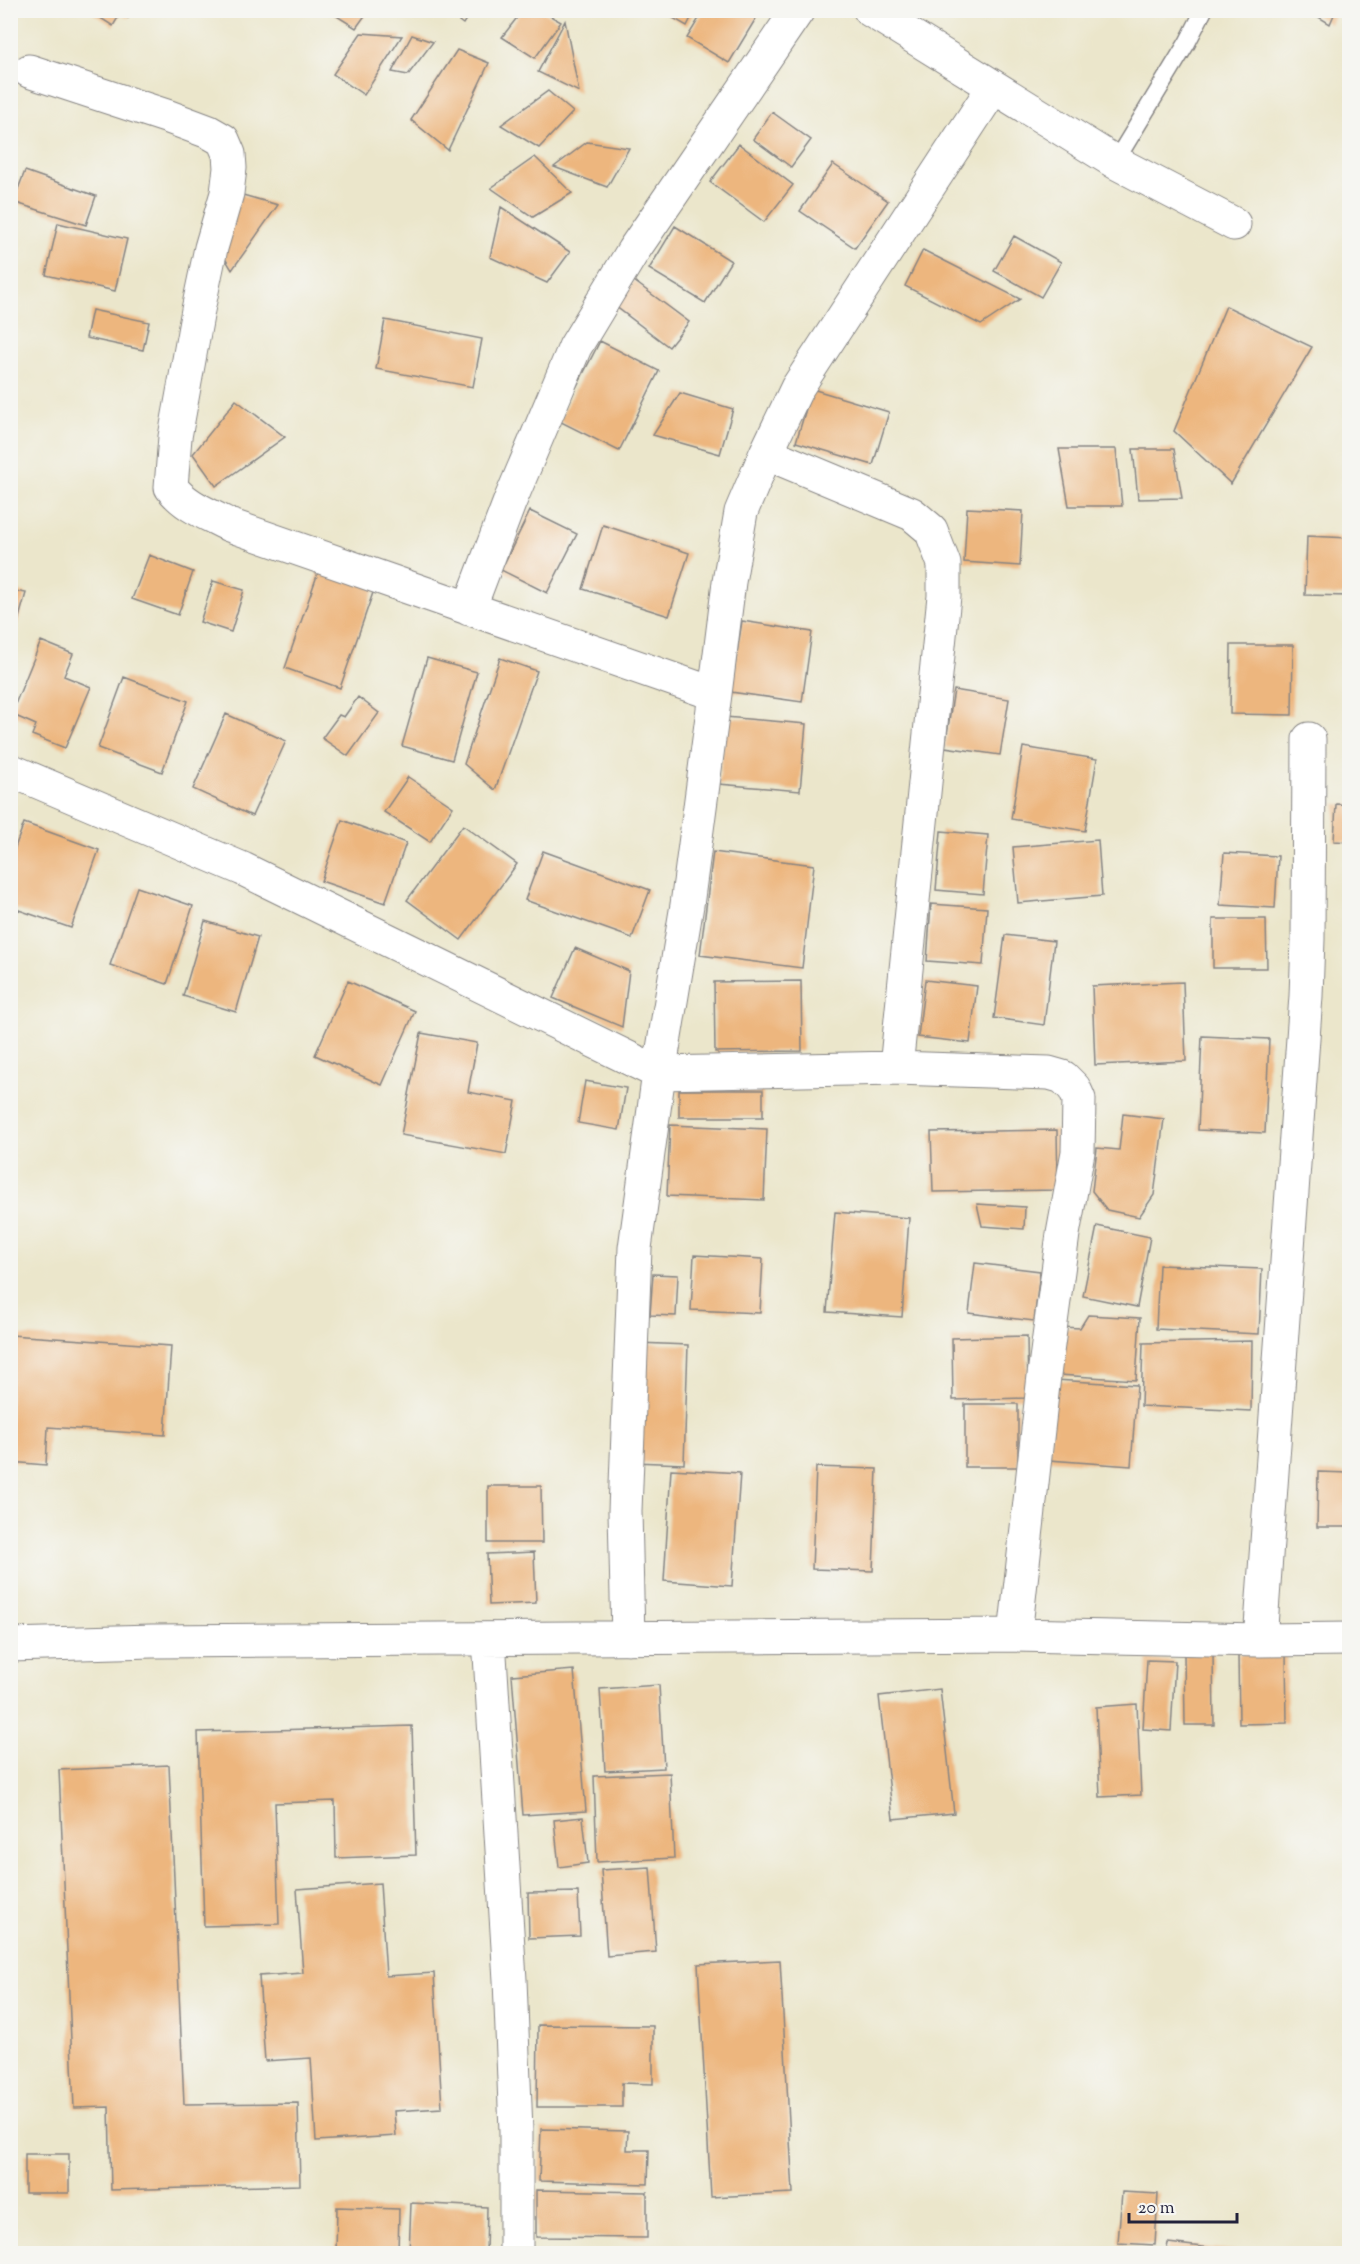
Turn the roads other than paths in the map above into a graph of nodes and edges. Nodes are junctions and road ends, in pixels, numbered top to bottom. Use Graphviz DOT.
graph roads {
  1 [pos="798,10"];
  2 [pos="870,10"];
  3 [pos="1204,10"];
  4 [pos="29,71"];
  5 [pos="993,88"];
  6 [pos="1115,162"];
  7 [pos="1234,224"];
  8 [pos="766,453"];
  9 [pos="469,609"];
  10 [pos="715,694"];
  11 [pos="1310,739"];
  12 [pos="10,770"];
  13 [pos="896,1068"];
  14 [pos="659,1073"];
  15 [pos="1015,1635"];
  16 [pos="628,1638"];
  17 [pos="489,1639"];
  18 [pos="1350,1639"];
  19 [pos="1260,1640"];
  20 [pos="10,1645"];
  21 [pos="516,2253"];
  1 -- 9 [label="street"];
  2 -- 5 [label="street"];
  3 -- 6 [label="lane"];
  4 -- 9 [label="street"];
  5 -- 6 [label="street"];
  5 -- 8 [label="street"];
  6 -- 7 [label="street"];
  8 -- 10 [label="street"];
  8 -- 13 [label="street"];
  9 -- 10 [label="street"];
  10 -- 14 [label="street"];
  11 -- 19 [label="street"];
  12 -- 14 [label="street"];
  13 -- 14 [label="street"];
  13 -- 15 [label="street"];
  14 -- 16 [label="street"];
  15 -- 16 [label="street"];
  15 -- 19 [label="street"];
  16 -- 17 [label="street"];
  17 -- 20 [label="street"];
  17 -- 21 [label="street"];
  18 -- 19 [label="street"];
}
